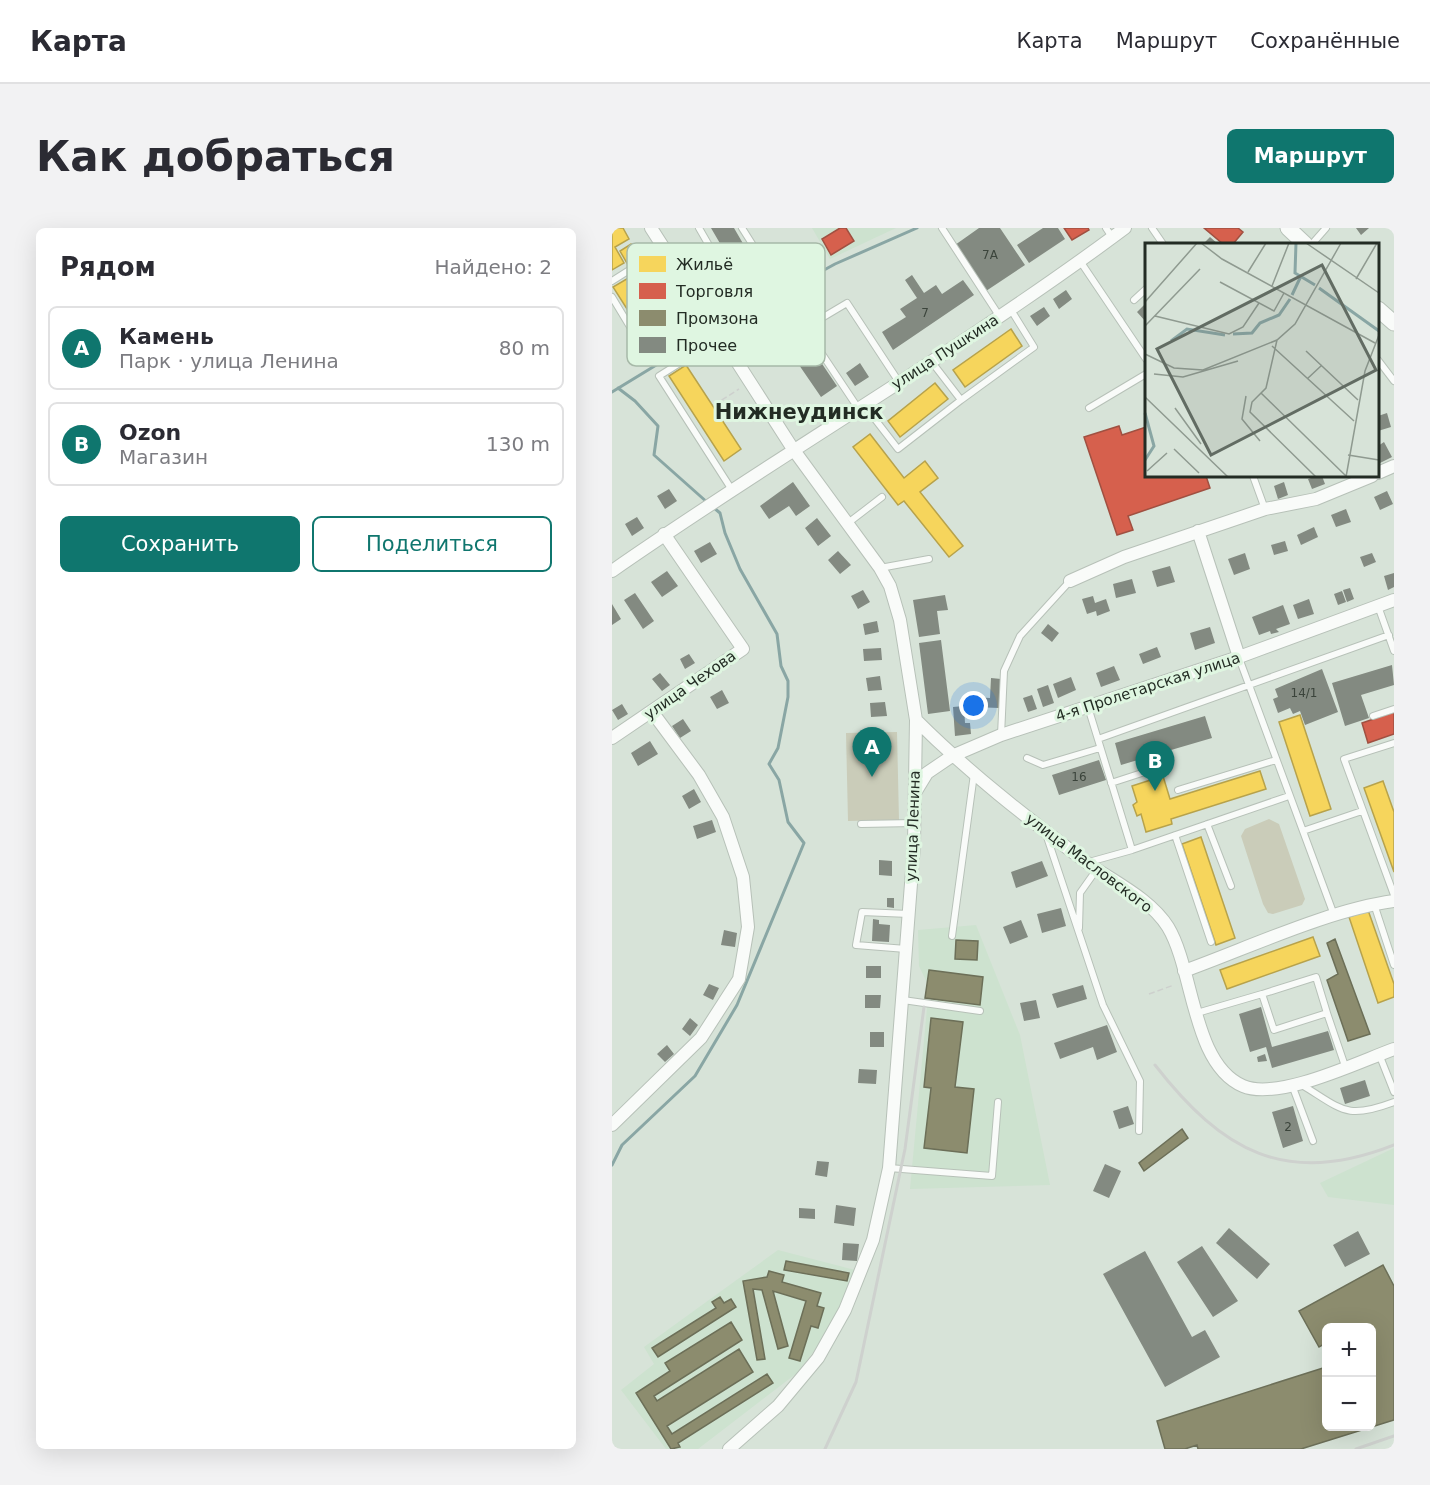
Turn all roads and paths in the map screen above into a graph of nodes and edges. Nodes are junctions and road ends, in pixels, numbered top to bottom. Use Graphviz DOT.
graph roads {
  1 [pos="651,228"];
  2 [pos="699,228"];
  3 [pos="742,228"];
  4 [pos="1125,228"];
  5 [pos="1152,228"];
  6 [pos="1288,228"];
  7 [pos="1326,228"];
  8 [pos="942,229"];
  9 [pos="1109,233"];
  10 [pos="661,243"];
  11 [pos="708,243"];
  12 [pos="751,243"];
  13 [pos="1162,243"];
  14 [pos="1304,243"];
  15 [pos="1313,243"];
  16 [pos="1080,261"];
  17 [pos="627,271"];
  18 [pos="612,281"];
  19 [pos="1145,290"];
  20 [pos="612,297"];
  21 [pos="1134,300"];
  22 [pos="1011,310"];
  23 [pos="1379,311"];
  24 [pos="825,316"];
  25 [pos="1000,317"];
  26 [pos="627,322"];
  27 [pos="1394,322"];
  28 [pos="825,356"];
  29 [pos="1145,358"];
  30 [pos="931,361"];
  31 [pos="1379,362"];
  32 [pos="675,366"];
  33 [pos="740,366"];
  34 [pos="1145,375"];
  35 [pos="1394,381"];
  36 [pos="750,382"];
  37 [pos="899,382"];
  38 [pos="961,400"];
  39 [pos="714,405"];
  40 [pos="861,406"];
  41 [pos="1089,408"];
  42 [pos="793,449"];
  43 [pos="1394,466"];
  44 [pos="1379,472"];
  45 [pos="1253,477"];
  46 [pos="1370,477"];
  47 [pos="732,491"];
  48 [pos="882,497"];
  49 [pos="1265,509"];
  50 [pos="848,523"];
  51 [pos="1198,531"];
  52 [pos="664,534"];
  53 [pos="929,559"];
  54 [pos="880,568"];
  55 [pos="612,571"];
  56 [pos="1070,581"];
  57 [pos="1394,600"];
  58 [pos="1378,605"];
  59 [pos="1389,635"];
  60 [pos="1394,651"];
  61 [pos="1239,657"];
  62 [pos="1250,687"];
  63 [pos="1088,707"];
  64 [pos="1394,710"];
  65 [pos="653,712"];
  66 [pos="1374,716"];
  67 [pos="916,720"];
  68 [pos="1001,735"];
  69 [pos="612,738"];
  70 [pos="1098,739"];
  71 [pos="1394,743"];
  72 [pos="1100,748"];
  73 [pos="952,756"];
  74 [pos="1027,758"];
  75 [pos="1276,760"];
  76 [pos="1148,771"];
  77 [pos="974,773"];
  78 [pos="1111,783"];
  79 [pos="1178,790"];
  80 [pos="915,793"];
  81 [pos="1289,796"];
  82 [pos="1362,811"];
  83 [pos="914,823"];
  84 [pos="861,824"];
  85 [pos="1207,824"];
  86 [pos="1044,830"];
  87 [pos="1303,831"];
  88 [pos="1175,835"];
  89 [pos="1132,850"];
  90 [pos="1092,866"];
  91 [pos="1231,886"];
  92 [pos="1394,895"];
  93 [pos="1394,901"];
  94 [pos="1374,904"];
  95 [pos="909,914"];
  96 [pos="1334,916"];
  97 [pos="1078,931"];
  98 [pos="952,936"];
  99 [pos="1211,942"];
  100 [pos="906,949"];
  101 [pos="1394,965"];
  102 [pos="1184,971"];
  103 [pos="1174,985"];
  104 [pos="1149,994"];
  105 [pos="1262,994"];
  106 [pos="903,1000"];
  107 [pos="980,1011"];
  108 [pos="1197,1013"];
  109 [pos="1328,1013"];
  110 [pos="1394,1049"];
  111 [pos="1379,1054"];
  112 [pos="1345,1066"];
  113 [pos="1296,1084"];
  114 [pos="1394,1092"];
  115 [pos="998,1102"];
  116 [pos="1394,1102"];
  117 [pos="612,1125"];
  118 [pos="1139,1131"];
  119 [pos="1313,1141"];
  120 [pos="889,1168"];
  121 [pos="729,1449"];
  1 -- 10 [label="street, улица Ленина"];
  2 -- 11 [label="lane"];
  3 -- 12 [label="lane"];
  4 -- 9 [label="street, улица Пушкина"];
  5 -- 13 [label="lane"];
  6 -- 14 [label="street"];
  7 -- 15 [label="lane"];
  8 -- 25 [label="lane"];
  9 -- 16 [label="street, улица Пушкина"];
  16 -- 22 [label="street, улица Пушкина"];
  16 -- 29 [label="lane"];
  17 -- 18 [label="lane"];
  19 -- 21 [label="lane"];
  20 -- 26 [label="lane"];
  22 -- 25 [label="street, улица Пушкина"];
  22 -- 38 [label="lane"];
  23 -- 27 [label="street"];
  24 -- 37 [label="lane"];
  25 -- 30 [label="street, улица Пушкина"];
  28 -- 40 [label="lane"];
  30 -- 37 [label="street, улица Пушкина"];
  30 -- 38 [label="lane"];
  31 -- 35 [label="lane"];
  32 -- 47 [label="lane"];
  33 -- 36 [label="street, улица Ленина"];
  34 -- 41 [label="lane"];
  36 -- 39 [label="path"];
  36 -- 42 [label="street, улица Ленина"];
  37 -- 40 [label="street, улица Пушкина"];
  38 -- 40 [label="lane"];
  40 -- 42 [label="street, улица Пушкина"];
  42 -- 47 [label="street, улица Пушкина"];
  42 -- 50 [label="street, улица Ленина"];
  43 -- 44 [label="street"];
  45 -- 49 [label="lane"];
  46 -- 49 [label="street"];
  47 -- 52 [label="street, улица Пушкина"];
  48 -- 50 [label="lane"];
  49 -- 51 [label="street"];
  50 -- 54 [label="street, улица Ленина"];
  51 -- 56 [label="street"];
  51 -- 61 [label="street"];
  52 -- 55 [label="street, улица Пушкина"];
  52 -- 65 [label="street, улица Чехова"];
  53 -- 54 [label="lane"];
  54 -- 67 [label="street, улица Ленина"];
  56 -- 68 [label="lane"];
  57 -- 58 [label="street, 4-я Пролетарская улица"];
  58 -- 59 [label="lane"];
  58 -- 61 [label="street, 4-я Пролетарская улица"];
  59 -- 60 [label="lane"];
  59 -- 62 [label="lane"];
  61 -- 62 [label="lane"];
  61 -- 63 [label="street, 4-я Пролетарская улица"];
  62 -- 70 [label="lane"];
  62 -- 75 [label="lane"];
  63 -- 68 [label="street, 4-я Пролетарская улица"];
  63 -- 70 [label="lane"];
  64 -- 66 [label="lane"];
  65 -- 69 [label="street, улица Чехова"];
  65 -- 117 [label="street"];
  67 -- 73 [label="street, улица Масловского"];
  67 -- 80 [label="street, улица Ленина"];
  68 -- 73 [label="street, 4-я Пролетарская улица"];
  70 -- 72 [label="lane"];
  71 -- 82 [label="lane"];
  72 -- 74 [label="lane"];
  72 -- 78 [label="lane"];
  73 -- 77 [label="street, улица Масловского"];
  73 -- 80 [label="street, 4-я Пролетарская улица"];
  75 -- 79 [label="lane"];
  75 -- 81 [label="lane"];
  76 -- 78 [label="lane"];
  77 -- 86 [label="street, улица Масловского"];
  77 -- 98 [label="lane"];
  78 -- 89 [label="lane"];
  80 -- 83 [label="street, улица Ленина"];
  81 -- 85 [label="lane"];
  81 -- 87 [label="lane"];
  82 -- 87 [label="lane"];
  82 -- 92 [label="lane"];
  83 -- 84 [label="lane"];
  83 -- 95 [label="street, улица Ленина"];
  85 -- 88 [label="lane"];
  85 -- 91 [label="lane"];
  86 -- 90 [label="street, улица Масловского"];
  86 -- 97 [label="lane"];
  87 -- 96 [label="lane"];
  88 -- 89 [label="lane"];
  88 -- 99 [label="lane"];
  89 -- 90 [label="lane"];
  90 -- 97 [label="lane"];
  90 -- 102 [label="street, улица Масловского"];
  93 -- 94 [label="street"];
  94 -- 96 [label="street"];
  94 -- 101 [label="lane"];
  95 -- 100 [label="street, улица Ленина"];
  95 -- 100 [label="lane"];
  96 -- 102 [label="street"];
  97 -- 118 [label="lane"];
  100 -- 106 [label="street, улица Ленина"];
  102 -- 108 [label="street, улица Масловского"];
  103 -- 104 [label="path"];
  105 -- 108 [label="lane"];
  105 -- 109 [label="lane"];
  105 -- 109 [label="lane"];
  106 -- 107 [label="lane"];
  106 -- 120 [label="street, улица Ленина"];
  108 -- 113 [label="street, улица Масловского"];
  109 -- 112 [label="lane"];
  110 -- 111 [label="street, улица Масловского"];
  111 -- 112 [label="street, улица Масловского"];
  111 -- 114 [label="lane"];
  112 -- 113 [label="street, улица Масловского"];
  113 -- 116 [label="lane"];
  113 -- 119 [label="lane"];
  115 -- 120 [label="lane"];
  120 -- 121 [label="street, улица Ленина"];
}
